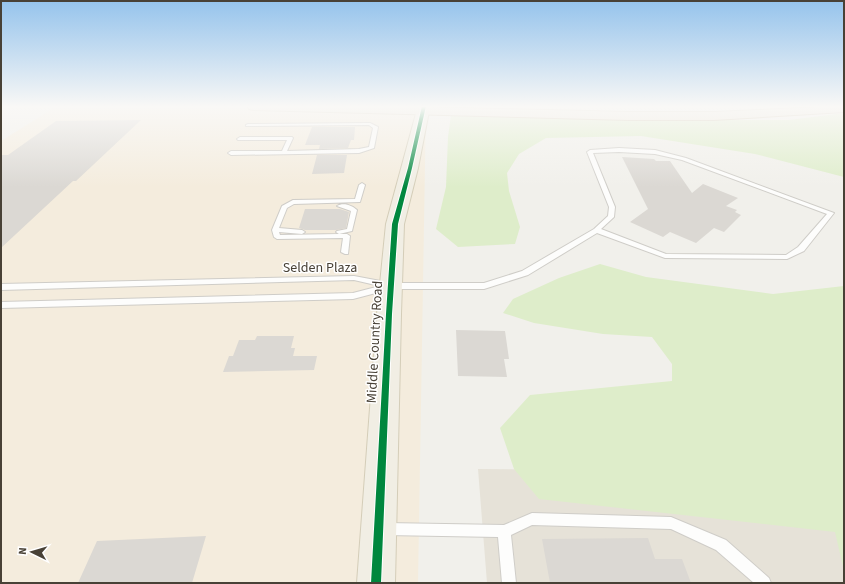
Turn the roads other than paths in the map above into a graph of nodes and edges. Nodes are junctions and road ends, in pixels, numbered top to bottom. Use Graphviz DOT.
graph roads {
  1 [pos="292,133"];
  2 [pos="375,133"];
  3 [pos="418,133"];
  4 [pos="290,138"];
  5 [pos="240,139"];
  6 [pos="284,152"];
  7 [pos="231,153"];
  8 [pos="362,185"];
  9 [pos="284,207"];
  10 [pos="275,230"];
  11 [pos="596,230"];
  12 [pos="345,252"];
  13 [pos="391,286"];
  14 [pos="1,287"];
  15 [pos="1,305"];
  16 [pos="378,529"];
  17 [pos="504,531"];
  18 [pos="376,583"];
  19 [pos="509,583"];
  20 [pos="764,583"];
  1 -- 4 [label="lane"];
  2 -- 6 [label="lane"];
  3 -- 13 [label="main road, Middle Country Road"];
  4 -- 5 [label="lane"];
  4 -- 6 [label="lane"];
  6 -- 7 [label="lane"];
  8 -- 9 [label="lane"];
  9 -- 10 [label="lane"];
  9 -- 10 [label="lane"];
  10 -- 12 [label="lane"];
  11 -- 11 [label="lane"];
  11 -- 13 [label="lane"];
  13 -- 14 [label="lane, Selden Plaza"];
  13 -- 15 [label="lane, Selden Plaza"];
  13 -- 16 [label="main road, Middle Country Road"];
  16 -- 17 [label="lane"];
  16 -- 18 [label="main road, Middle Country Road"];
  17 -- 19 [label="lane"];
  17 -- 20 [label="lane"];
}
